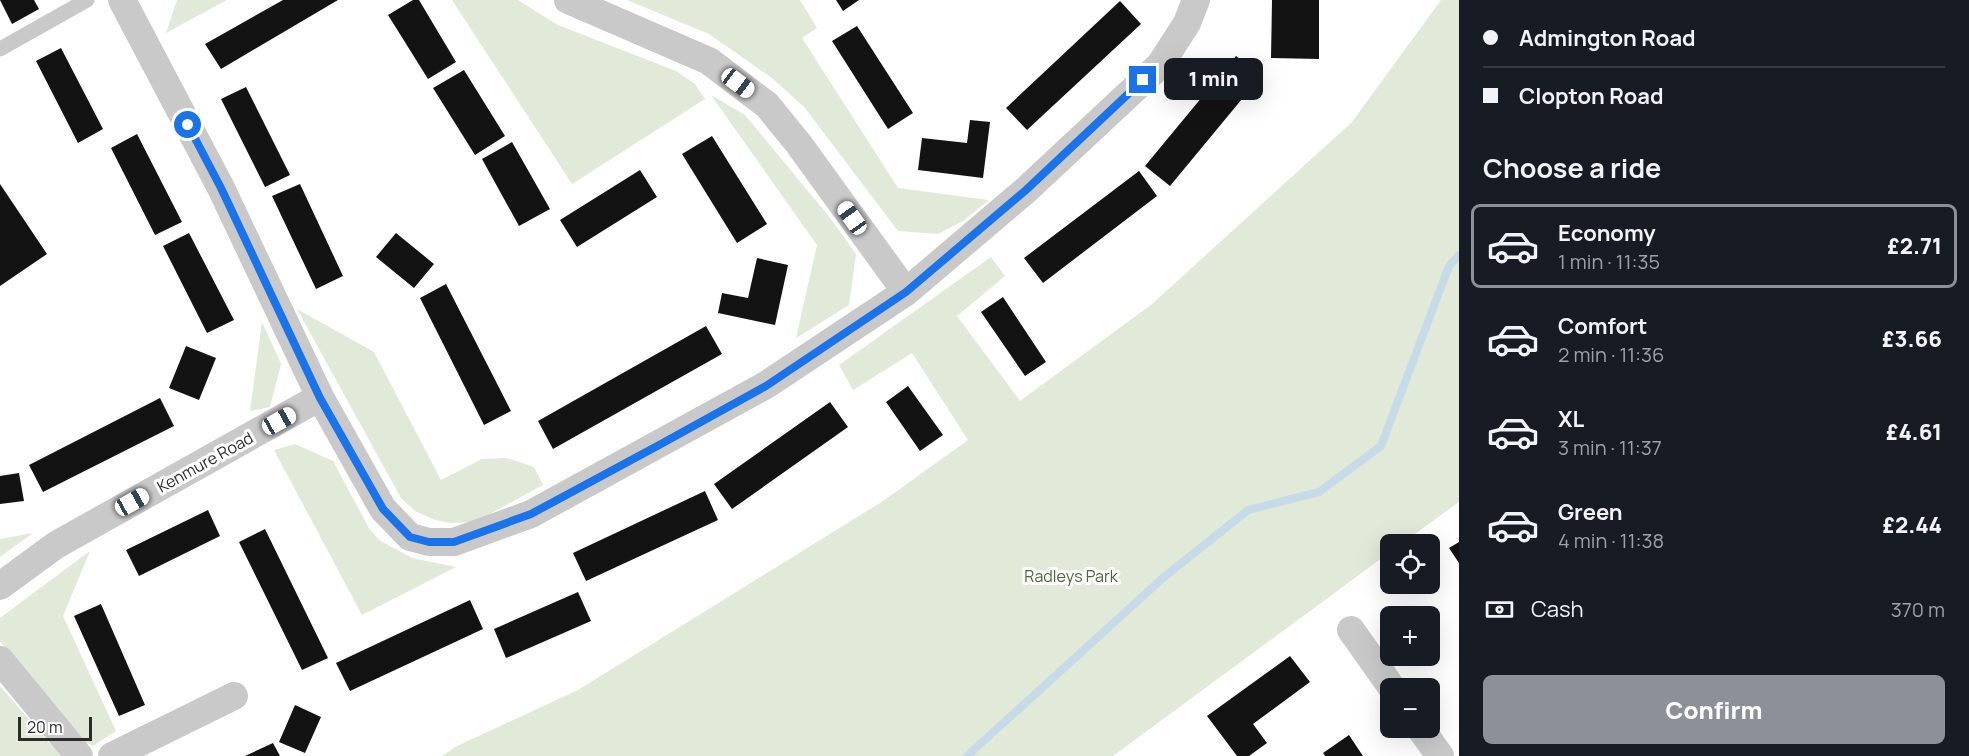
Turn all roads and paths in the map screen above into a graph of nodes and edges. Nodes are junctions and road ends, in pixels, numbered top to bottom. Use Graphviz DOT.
graph roads {
  1 [pos="87,0"];
  2 [pos="122,0"];
  3 [pos="568,0"];
  4 [pos="1196,0"];
  5 [pos="0,49"];
  6 [pos="906,292"];
  7 [pos="320,398"];
  8 [pos="0,586"];
  9 [pos="1351,630"];
  10 [pos="0,660"];
  11 [pos="1385,678"];
  12 [pos="234,696"];
  13 [pos="1427,738"];
  14 [pos="79,756"];
  15 [pos="112,756"];
  16 [pos="1440,756"];
  1 -- 5 [label="lane"];
  2 -- 7 [label="street"];
  3 -- 6 [label="street"];
  4 -- 6 [label="street"];
  6 -- 7 [label="street"];
  7 -- 8 [label="street, Kenmure Road"];
  9 -- 11 [label="street"];
  10 -- 14 [label="street"];
  12 -- 15 [label="street"];
  13 -- 16 [label="street"];
}
